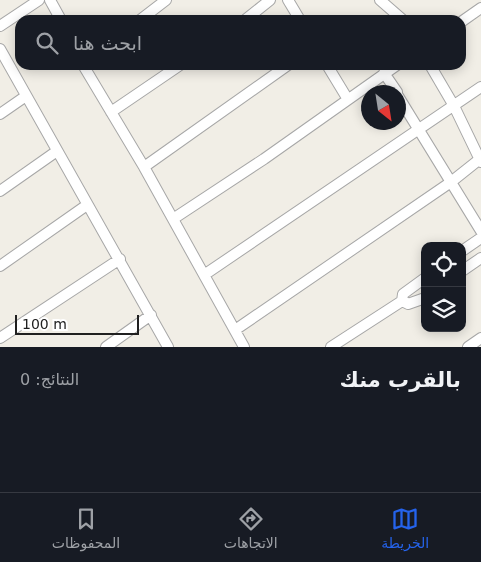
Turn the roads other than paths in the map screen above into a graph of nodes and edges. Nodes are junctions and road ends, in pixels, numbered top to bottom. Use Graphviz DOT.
graph roads {
  1 [pos="39,0"];
  2 [pos="50,0"];
  3 [pos="166,0"];
  4 [pos="270,0"];
  5 [pos="288,0"];
  6 [pos="381,0"];
  7 [pos="481,8"];
  8 [pos="16,15"];
  9 [pos="58,15"];
  10 [pos="146,15"];
  11 [pos="251,15"];
  12 [pos="297,15"];
  13 [pos="398,15"];
  14 [pos="15,16"];
  15 [pos="466,18"];
  16 [pos="0,26"];
  17 [pos="0,50"];
  18 [pos="86,70"];
  19 [pos="173,70"];
  20 [pos="281,70"];
  21 [pos="330,70"];
  22 [pos="389,70"];
  23 [pos="433,70"];
  24 [pos="384,73"];
  25 [pos="392,85"];
  26 [pos="481,87"];
  27 [pos="26,96"];
  28 [pos="347,98"];
  29 [pos="454,106"];
  30 [pos="406,107"];
  31 [pos="111,112"];
  32 [pos="0,114"];
  33 [pos="420,130"];
  34 [pos="57,151"];
  35 [pos="480,160"];
  36 [pos="144,167"];
  37 [pos="451,182"];
  38 [pos="0,191"];
  39 [pos="87,205"];
  40 [pos="173,219"];
  41 [pos="481,231"];
  42 [pos="481,238"];
  43 [pos="466,248"];
  44 [pos="481,258"];
  45 [pos="120,259"];
  46 [pos="0,266"];
  47 [pos="466,269"];
  48 [pos="204,275"];
  49 [pos="421,281"];
  50 [pos="421,299"];
  51 [pos="402,301"];
  52 [pos="152,315"];
  53 [pos="235,330"];
  54 [pos="0,338"];
  55 [pos="481,338"];
  56 [pos="106,347"];
  57 [pos="168,347"];
  58 [pos="244,347"];
  59 [pos="331,347"];
  60 [pos="468,347"];
  1 -- 8 [label="street"];
  2 -- 9 [label="street"];
  3 -- 10 [label="street"];
  4 -- 11 [label="street"];
  5 -- 12 [label="street"];
  6 -- 13 [label="street"];
  7 -- 15 [label="street"];
  14 -- 16 [label="street"];
  17 -- 27 [label="street"];
  18 -- 31 [label="street"];
  19 -- 31 [label="street"];
  20 -- 36 [label="street"];
  21 -- 28 [label="street"];
  22 -- 24 [label="street"];
  23 -- 29 [label="street"];
  24 -- 25 [label="street"];
  24 -- 28 [label="street"];
  26 -- 29 [label="street"];
  27 -- 32 [label="street"];
  27 -- 34 [label="street"];
  28 -- 40 [label="street"];
  29 -- 33 [label="street"];
  29 -- 35 [label="street"];
  30 -- 33 [label="street"];
  31 -- 36 [label="street"];
  33 -- 37 [label="street"];
  33 -- 48 [label="street"];
  34 -- 38 [label="street"];
  34 -- 39 [label="street"];
  35 -- 37 [label="street"];
  36 -- 40 [label="street"];
  37 -- 41 [label="street"];
  37 -- 53 [label="street"];
  39 -- 45 [label="street"];
  39 -- 46 [label="street"];
  40 -- 48 [label="street"];
  42 -- 43 [label="street"];
  44 -- 47 [label="street"];
  45 -- 52 [label="street"];
  45 -- 54 [label="street"];
  48 -- 53 [label="street"];
  49 -- 51 [label="street"];
  50 -- 51 [label="street"];
  51 -- 59 [label="street"];
  52 -- 56 [label="street"];
  52 -- 57 [label="street"];
  53 -- 58 [label="street"];
  55 -- 60 [label="street"];
}
